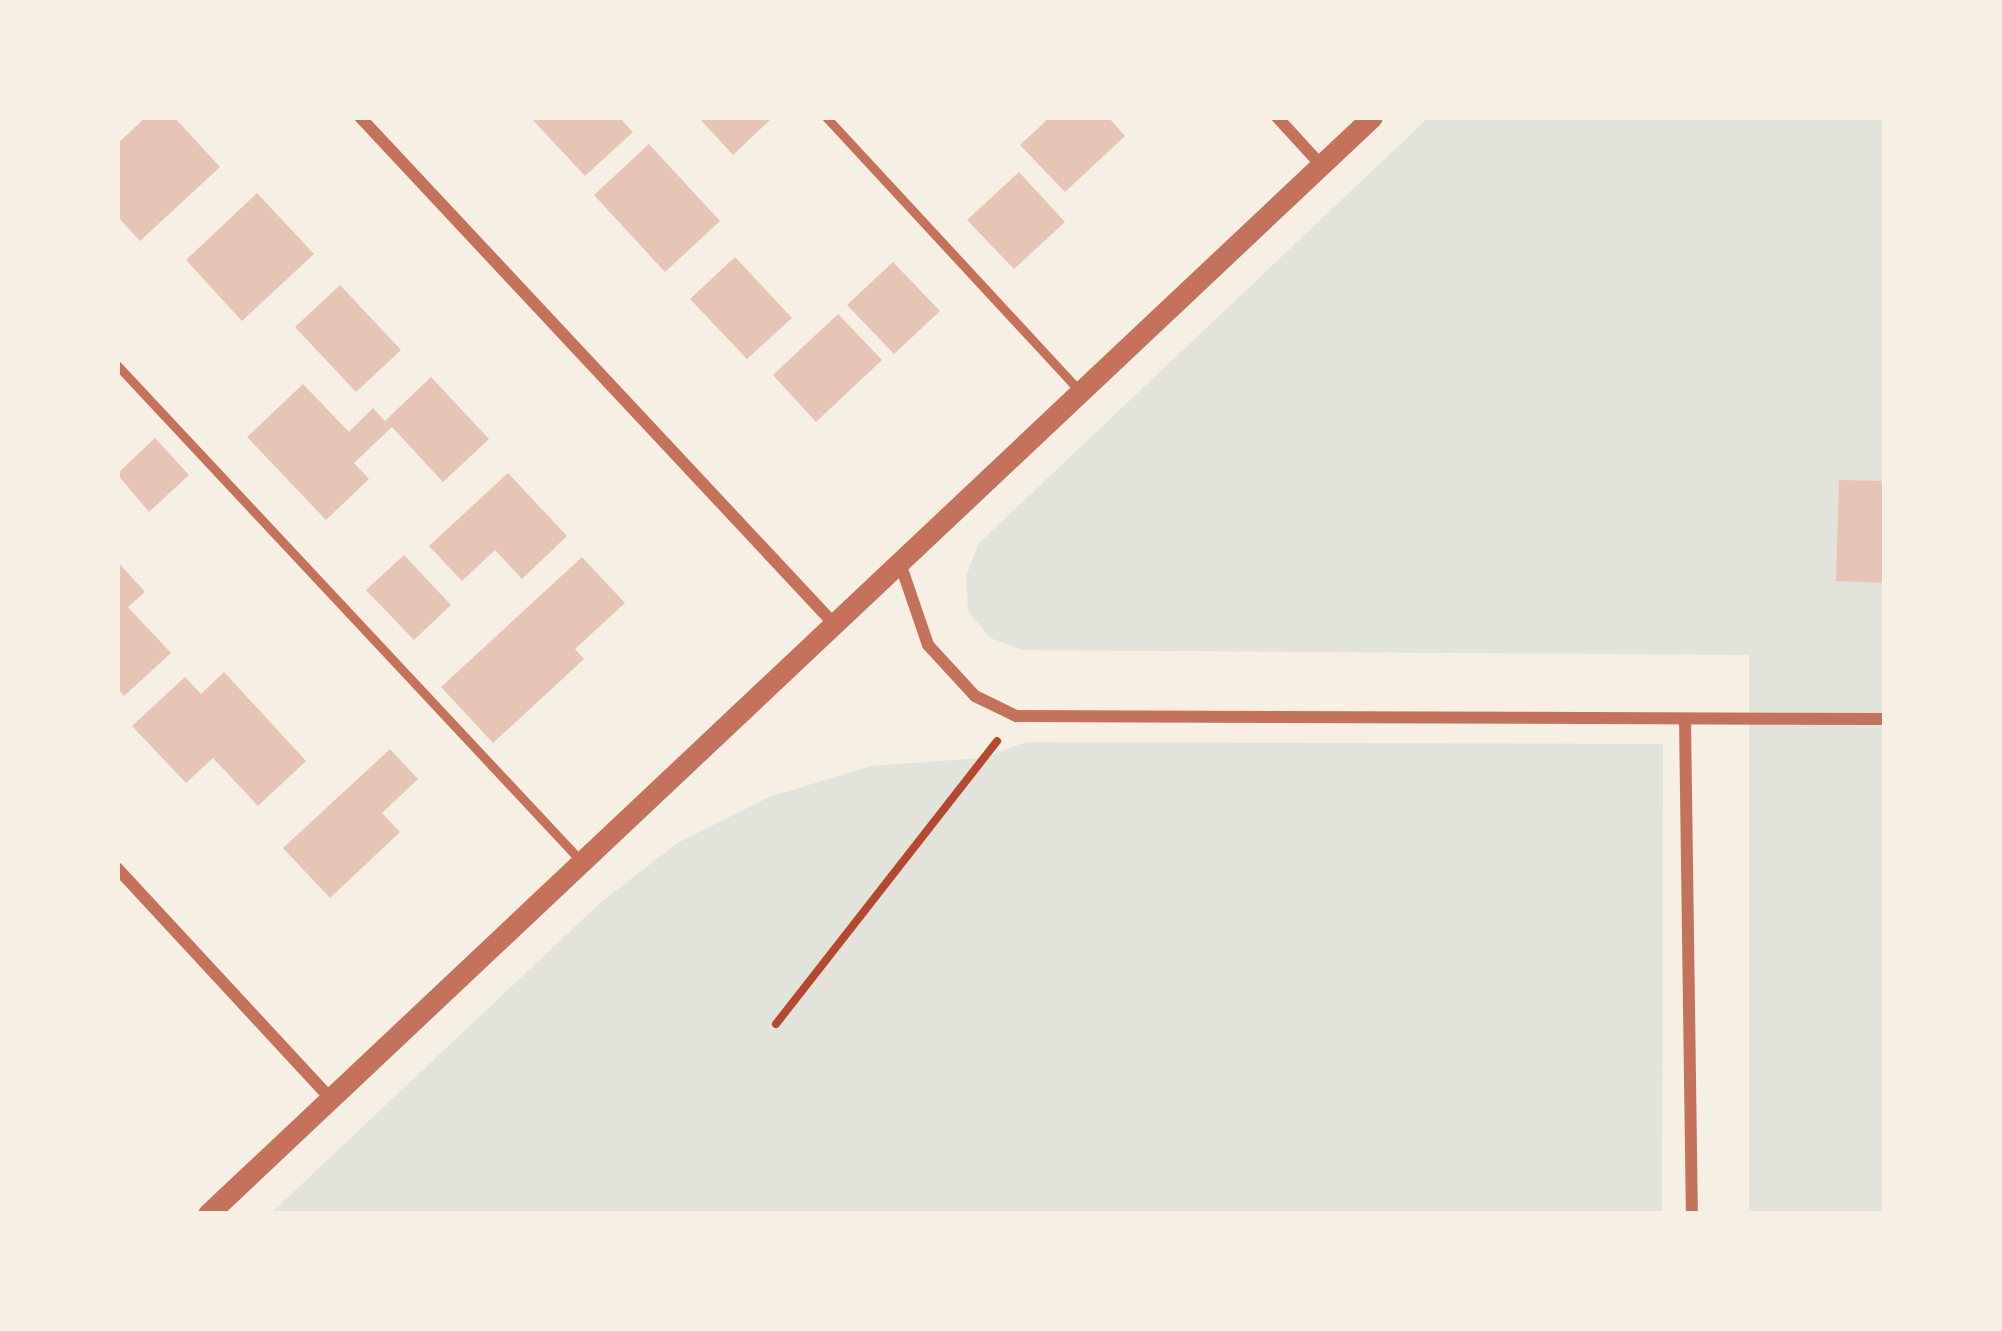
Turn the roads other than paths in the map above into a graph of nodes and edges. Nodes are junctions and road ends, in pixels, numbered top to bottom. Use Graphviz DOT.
graph roads {
  1 [pos="360,117"];
  2 [pos="826,117"];
  3 [pos="1277,117"];
  4 [pos="1372,117"];
  5 [pos="1320,164"];
  6 [pos="117,365"];
  7 [pos="1079,391"];
  8 [pos="901,566"];
  9 [pos="837,627"];
  10 [pos="1885,719"];
  11 [pos="1685,720"];
  12 [pos="585,865"];
  13 [pos="117,868"];
  14 [pos="330,1098"];
  15 [pos="208,1214"];
  16 [pos="1693,1214"];
  1 -- 9 [label="street"];
  2 -- 7 [label="lane"];
  3 -- 5 [label="street"];
  4 -- 5 [label="street"];
  5 -- 7 [label="street"];
  6 -- 12 [label="lane"];
  7 -- 8 [label="street"];
  8 -- 9 [label="street"];
  8 -- 11 [label="street"];
  9 -- 12 [label="street"];
  10 -- 11 [label="street"];
  11 -- 16 [label="street"];
  12 -- 14 [label="street"];
  13 -- 14 [label="street"];
  14 -- 15 [label="street"];
}
